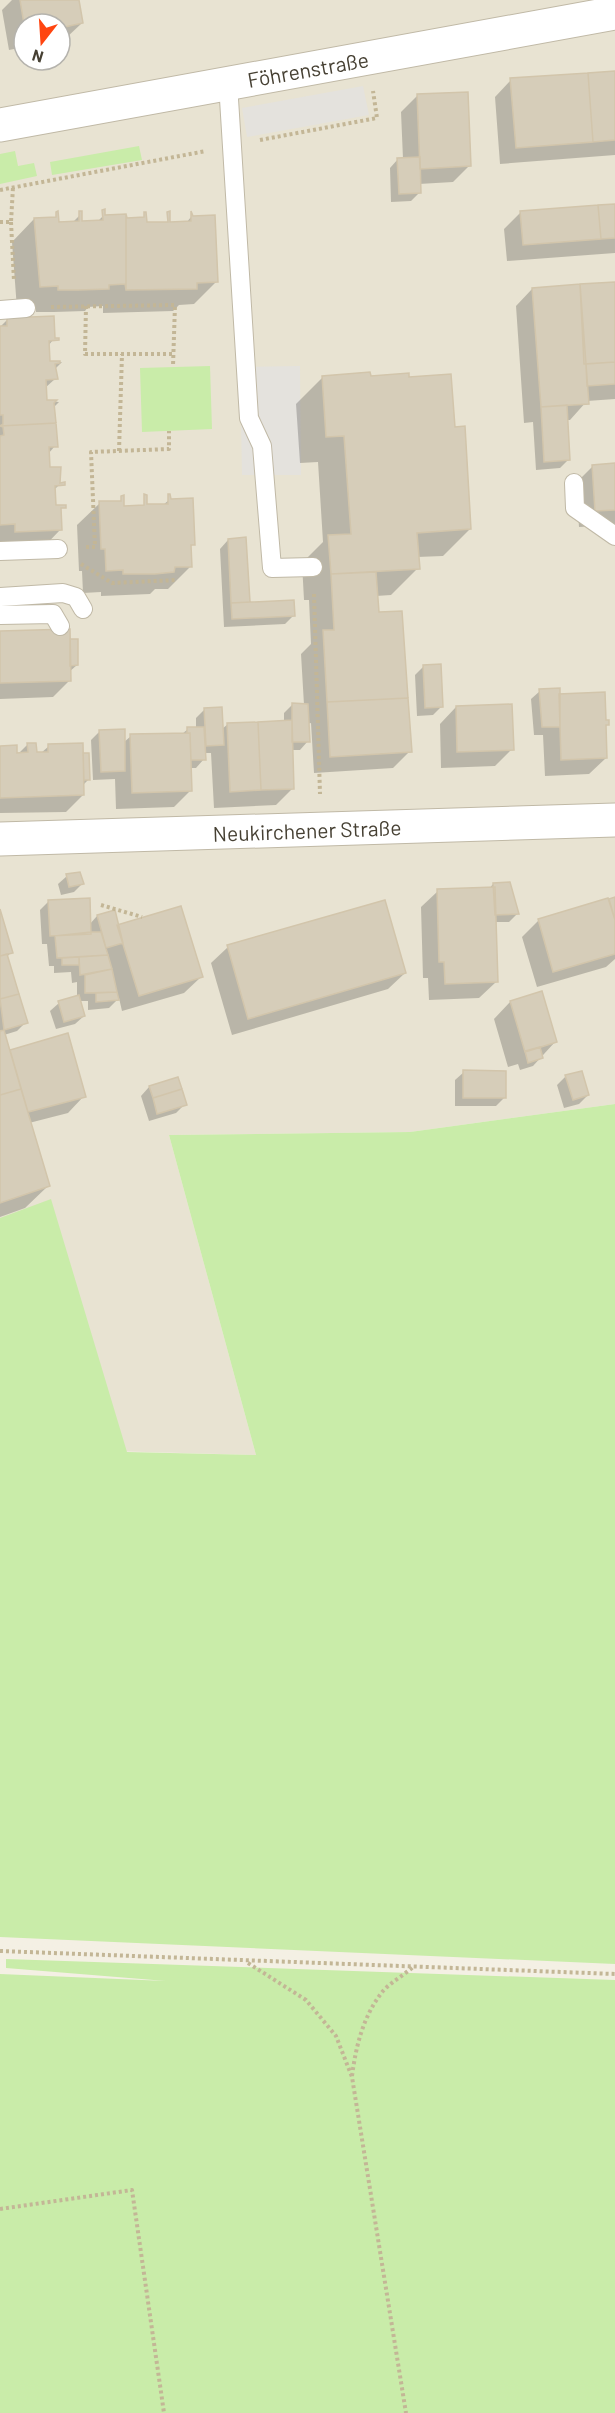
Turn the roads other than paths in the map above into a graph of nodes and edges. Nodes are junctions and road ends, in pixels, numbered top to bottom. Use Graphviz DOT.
graph roads {
  1 [pos="615,13"];
  2 [pos="228,84"];
  3 [pos="0,125"];
  4 [pos="26,308"];
  5 [pos="0,310"];
  6 [pos="574,483"];
  7 [pos="615,536"];
  8 [pos="58,549"];
  9 [pos="0,551"];
  10 [pos="313,567"];
  11 [pos="0,597"];
  12 [pos="84,609"];
  13 [pos="0,615"];
  14 [pos="60,626"];
  15 [pos="615,820"];
  16 [pos="0,839"];
  1 -- 2 [label="street, Föhrenstraße"];
  2 -- 3 [label="street, Föhrenstraße"];
  2 -- 10 [label="lane"];
  4 -- 5 [label="lane"];
  6 -- 7 [label="lane"];
  8 -- 9 [label="lane"];
  11 -- 12 [label="lane"];
  13 -- 14 [label="lane"];
  15 -- 16 [label="street, Neukirchener Straße"];
}
